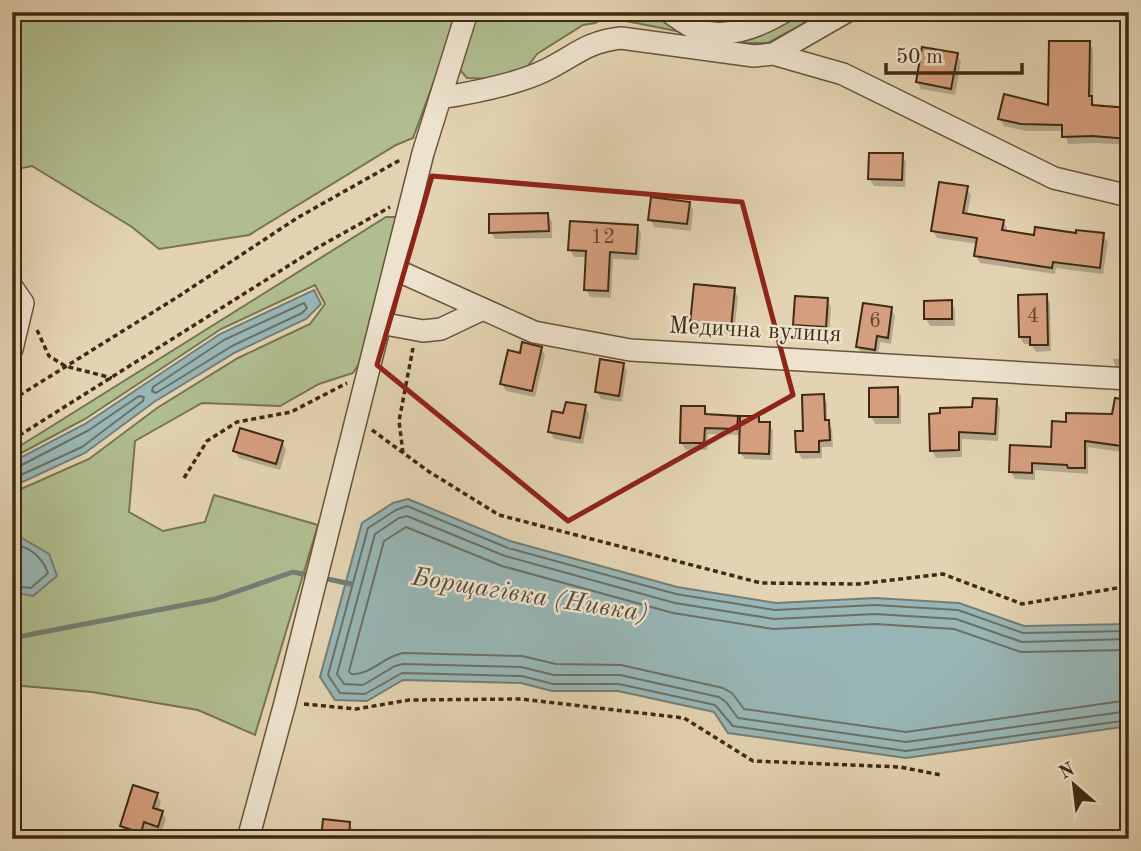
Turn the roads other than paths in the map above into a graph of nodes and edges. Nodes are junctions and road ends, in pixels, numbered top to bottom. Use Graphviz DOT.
graph roads {
  1 [pos="467,12"];
  2 [pos="669,12"];
  3 [pos="784,12"];
  4 [pos="846,12"];
  5 [pos="754,26"];
  6 [pos="764,55"];
  7 [pos="440,98"];
  8 [pos="1129,196"];
  9 [pos="394,269"];
  10 [pos="18,295"];
  11 [pos="483,309"];
  12 [pos="380,323"];
  13 [pos="12,349"];
  14 [pos="1129,379"];
  15 [pos="248,839"];
  1 -- 7 [label="street"];
  2 -- 5 [label="street"];
  3 -- 5 [label="street"];
  4 -- 6 [label="street"];
  5 -- 6 [label="street"];
  6 -- 7 [label="street"];
  6 -- 8 [label="street"];
  7 -- 9 [label="street"];
  9 -- 11 [label="street, Медична вулиця"];
  9 -- 12 [label="street"];
  10 -- 13 [label="street"];
  11 -- 12 [label="street"];
  11 -- 14 [label="street, Медична вулиця"];
  12 -- 15 [label="street"];
}
